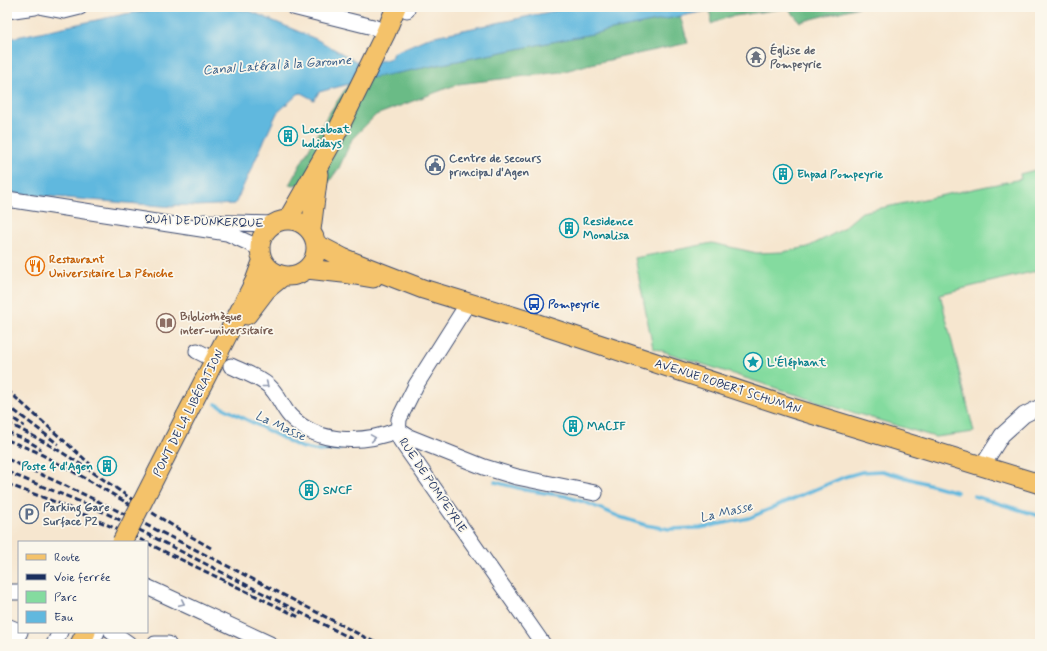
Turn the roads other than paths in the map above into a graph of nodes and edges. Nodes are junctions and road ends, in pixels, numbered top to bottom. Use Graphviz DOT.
graph roads {
  1 [pos="35,7"];
  2 [pos="43,7"];
  3 [pos="80,7"];
  4 [pos="293,7"];
  5 [pos="405,8"];
  6 [pos="7,11"];
  7 [pos="385,34"];
  8 [pos="319,165"];
  9 [pos="7,199"];
  10 [pos="7,208"];
  11 [pos="85,212"];
  12 [pos="137,219"];
  13 [pos="280,221"];
  14 [pos="313,237"];
  15 [pos="261,255"];
  16 [pos="307,269"];
  17 [pos="283,276"];
  18 [pos="417,287"];
  19 [pos="468,303"];
  20 [pos="231,366"];
  21 [pos="1040,407"];
  22 [pos="190,418"];
  23 [pos="398,430"];
  24 [pos="983,466"];
  25 [pos="1040,484"];
  26 [pos="595,493"];
  27 [pos="123,541"];
  28 [pos="132,541"];
  29 [pos="148,587"];
  30 [pos="7,592"];
  31 [pos="18,592"];
  32 [pos="7,626"];
  33 [pos="18,631"];
  34 [pos="18,633"];
  35 [pos="86,633"];
  36 [pos="96,633"];
  37 [pos="113,633"];
  38 [pos="13,644"];
  39 [pos="80,644"];
  40 [pos="91,644"];
  41 [pos="129,644"];
  42 [pos="155,644"];
  43 [pos="168,644"];
  44 [pos="270,644"];
  45 [pos="543,644"];
  1 -- 6 [label="street"];
  2 -- 3 [label="street"];
  4 -- 7 [label="street"];
  5 -- 7 [label="main road"];
  7 -- 8 [label="main road"];
  8 -- 13 [label="main road"];
  8 -- 14 [label="main road"];
  9 -- 11 [label="street, QUAI DE DUNKERQUE"];
  10 -- 11 [label="street, QUAI DE DUNKERQUE"];
  11 -- 12 [label="street, QUAI DE DUNKERQUE"];
  12 -- 13 [label="street, QUAI DE DUNKERQUE"];
  12 -- 15 [label="street, QUAI DE DUNKERQUE"];
  13 -- 14 [label="main road"];
  13 -- 15 [label="main road"];
  14 -- 16 [label="main road"];
  14 -- 18 [label="main road, AVENUE ROBERT SCHUMAN"];
  15 -- 17 [label="main road"];
  15 -- 22 [label="main road, PONT DE LA LIBÉRATION"];
  16 -- 17 [label="main road"];
  16 -- 18 [label="main road, AVENUE ROBERT SCHUMAN"];
  17 -- 22 [label="main road, PONT DE LA LIBÉRATION"];
  18 -- 19 [label="main road, AVENUE ROBERT SCHUMAN"];
  19 -- 23 [label="street, RUE DE POMPEYRIE"];
  19 -- 24 [label="main road, AVENUE ROBERT SCHUMAN"];
  20 -- 23 [label="street, one-way"];
  21 -- 24 [label="street"];
  22 -- 27 [label="main road, PONT DE LA LIBÉRATION, bridge"];
  22 -- 28 [label="main road, PONT DE LA LIBÉRATION"];
  23 -- 26 [label="street"];
  23 -- 45 [label="street, RUE DE POMPEYRIE"];
  24 -- 25 [label="main road, AVENUE ROBERT SCHUMAN"];
  29 -- 44 [label="street, one-way"];
  30 -- 31 [label="street"];
  32 -- 33 [label="street"];
  34 -- 38 [label="street"];
  35 -- 39 [label="main road"];
  36 -- 40 [label="street"];
  37 -- 41 [label="street"];
  42 -- 43 [label="street"];
}
